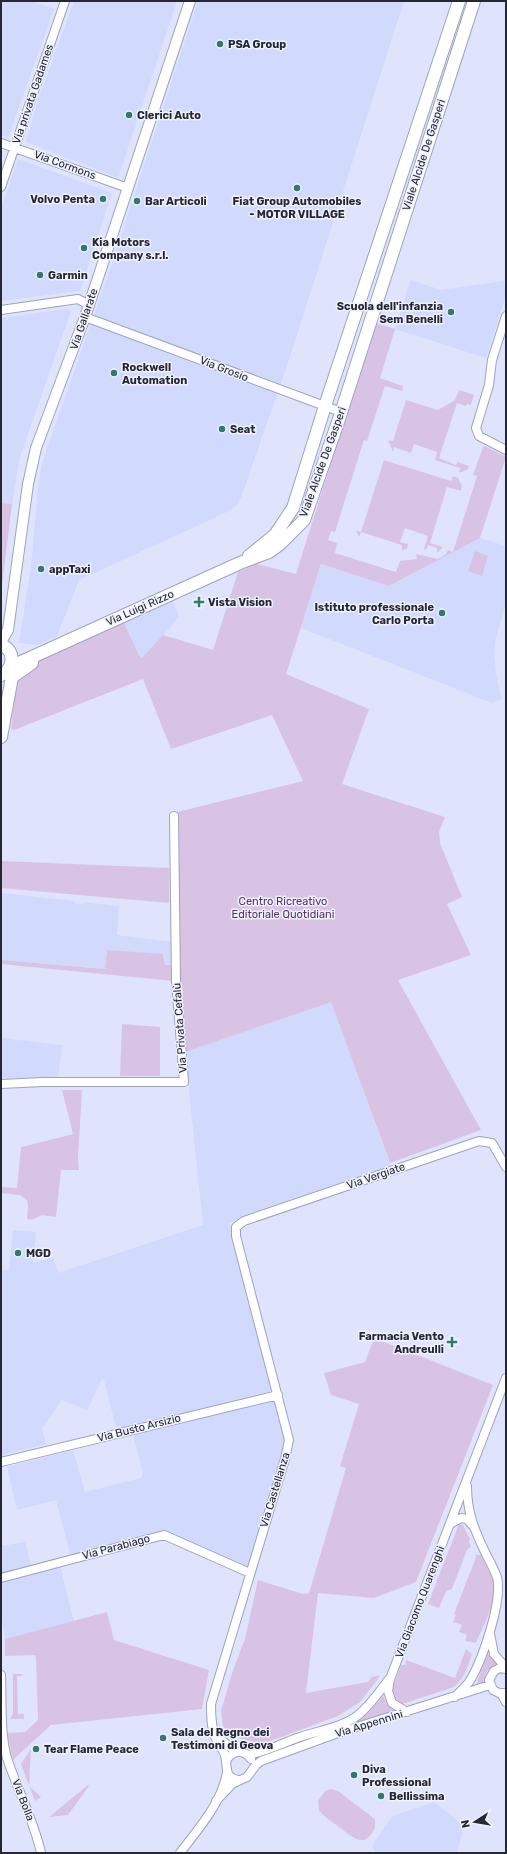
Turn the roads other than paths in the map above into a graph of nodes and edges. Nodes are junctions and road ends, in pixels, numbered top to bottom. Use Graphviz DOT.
graph roads {
  1 [pos="65,1"];
  2 [pos="190,1"];
  3 [pos="459,1"];
  4 [pos="474,1"];
  5 [pos="1,143"];
  6 [pos="14,147"];
  7 [pos="1,187"];
  8 [pos="128,188"];
  9 [pos="90,305"];
  10 [pos="1,310"];
  11 [pos="506,316"];
  12 [pos="86,317"];
  13 [pos="325,406"];
  14 [pos="341,412"];
  15 [pos="506,450"];
  16 [pos="240,563"];
  17 [pos="3,645"];
  18 [pos="40,653"];
  19 [pos="4,672"];
  20 [pos="1,715"];
  21 [pos="1,737"];
  22 [pos="174,816"];
  23 [pos="1,1084"];
  24 [pos="506,1167"];
  25 [pos="236,1227"];
  26 [pos="506,1378"];
  27 [pos="278,1395"];
  28 [pos="1,1462"];
  29 [pos="467,1481"];
  30 [pos="450,1525"];
  31 [pos="472,1526"];
  32 [pos="250,1573"];
  33 [pos="1,1578"];
  34 [pos="490,1630"];
  35 [pos="506,1669"];
  36 [pos="1,1675"];
  37 [pos="390,1679"];
  38 [pos="490,1685"];
  39 [pos="503,1693"];
  40 [pos="454,1697"];
  41 [pos="506,1702"];
  42 [pos="407,1712"];
  43 [pos="336,1726"];
  44 [pos="213,1730"];
  45 [pos="236,1752"];
  46 [pos="248,1755"];
  47 [pos="226,1761"];
  48 [pos="252,1769"];
  49 [pos="227,1772"];
  50 [pos="239,1780"];
  51 [pos="216,1801"];
  52 [pos="41,1853"];
  53 [pos="180,1853"];
  1 -- 6 [label="street, Via privata Gadames"];
  2 -- 8 [label="street, Via Gallarate"];
  3 -- 13 [label="main road, Viale Alcide De Gasperi"];
  4 -- 14 [label="main road, Viale Alcide De Gasperi"];
  5 -- 6 [label="street, Via Cormons"];
  6 -- 7 [label="street, Via privata Gadames"];
  6 -- 8 [label="street, Via Cormons"];
  8 -- 9 [label="street, Via Gallarate"];
  9 -- 10 [label="street"];
  9 -- 12 [label="street, Via Gallarate"];
  11 -- 15 [label="street"];
  12 -- 13 [label="street, Via Grosio"];
  12 -- 17 [label="street, Via Gallarate"];
  13 -- 14 [label="street, Via Grosio"];
  13 -- 16 [label="main road, Viale Alcide De Gasperi"];
  14 -- 16 [label="main road, Viale Alcide De Gasperi"];
  16 -- 18 [label="main road, Via Luigi Rizzo"];
  17 -- 18 [label="main road"];
  17 -- 19 [label="main road, Via Gallarate"];
  18 -- 19 [label="main road, Via Luigi Rizzo"];
  18 -- 21 [label="main road"];
  19 -- 20 [label="main road, Via Gallarate"];
  22 -- 23 [label="street, Via Privata Cefalù"];
  24 -- 25 [label="street, Via Vergiate"];
  25 -- 27 [label="street, Via Castellanza"];
  26 -- 29 [label="street, Via Giacomo Quarenghi"];
  27 -- 28 [label="street, Via Busto Arsizio"];
  27 -- 32 [label="street, Via Castellanza"];
  29 -- 30 [label="street, Via Giacomo Quarenghi"];
  29 -- 31 [label="street"];
  30 -- 31 [label="street"];
  30 -- 37 [label="street, Via Giacomo Quarenghi"];
  31 -- 34 [label="street"];
  32 -- 33 [label="street, Via Parabiago"];
  32 -- 44 [label="street, Via Castellanza"];
  34 -- 35 [label="street"];
  34 -- 40 [label="street"];
  35 -- 38 [label="street"];
  36 -- 52 [label="street, Via Bolla"];
  37 -- 42 [label="street, Via Giacomo Quarenghi"];
  37 -- 43 [label="street, Via Giacomo Quarenghi"];
  38 -- 39 [label="street"];
  38 -- 40 [label="street, Via Appennini"];
  39 -- 41 [label="street"];
  40 -- 42 [label="street, Via Appennini"];
  42 -- 48 [label="street, Via Appennini"];
  43 -- 46 [label="street, Via Appennini"];
  44 -- 45 [label="street"];
  44 -- 47 [label="street, Via Castellanza"];
  45 -- 46 [label="street"];
  45 -- 47 [label="street"];
  46 -- 48 [label="street"];
  47 -- 49 [label="street, Via Castellanza"];
  48 -- 50 [label="street, Via Appennini"];
  49 -- 50 [label="street"];
  49 -- 51 [label="street, Via Appennini"];
  50 -- 51 [label="street, Via Appennini"];
  51 -- 53 [label="street, Via Appennini"];
}
